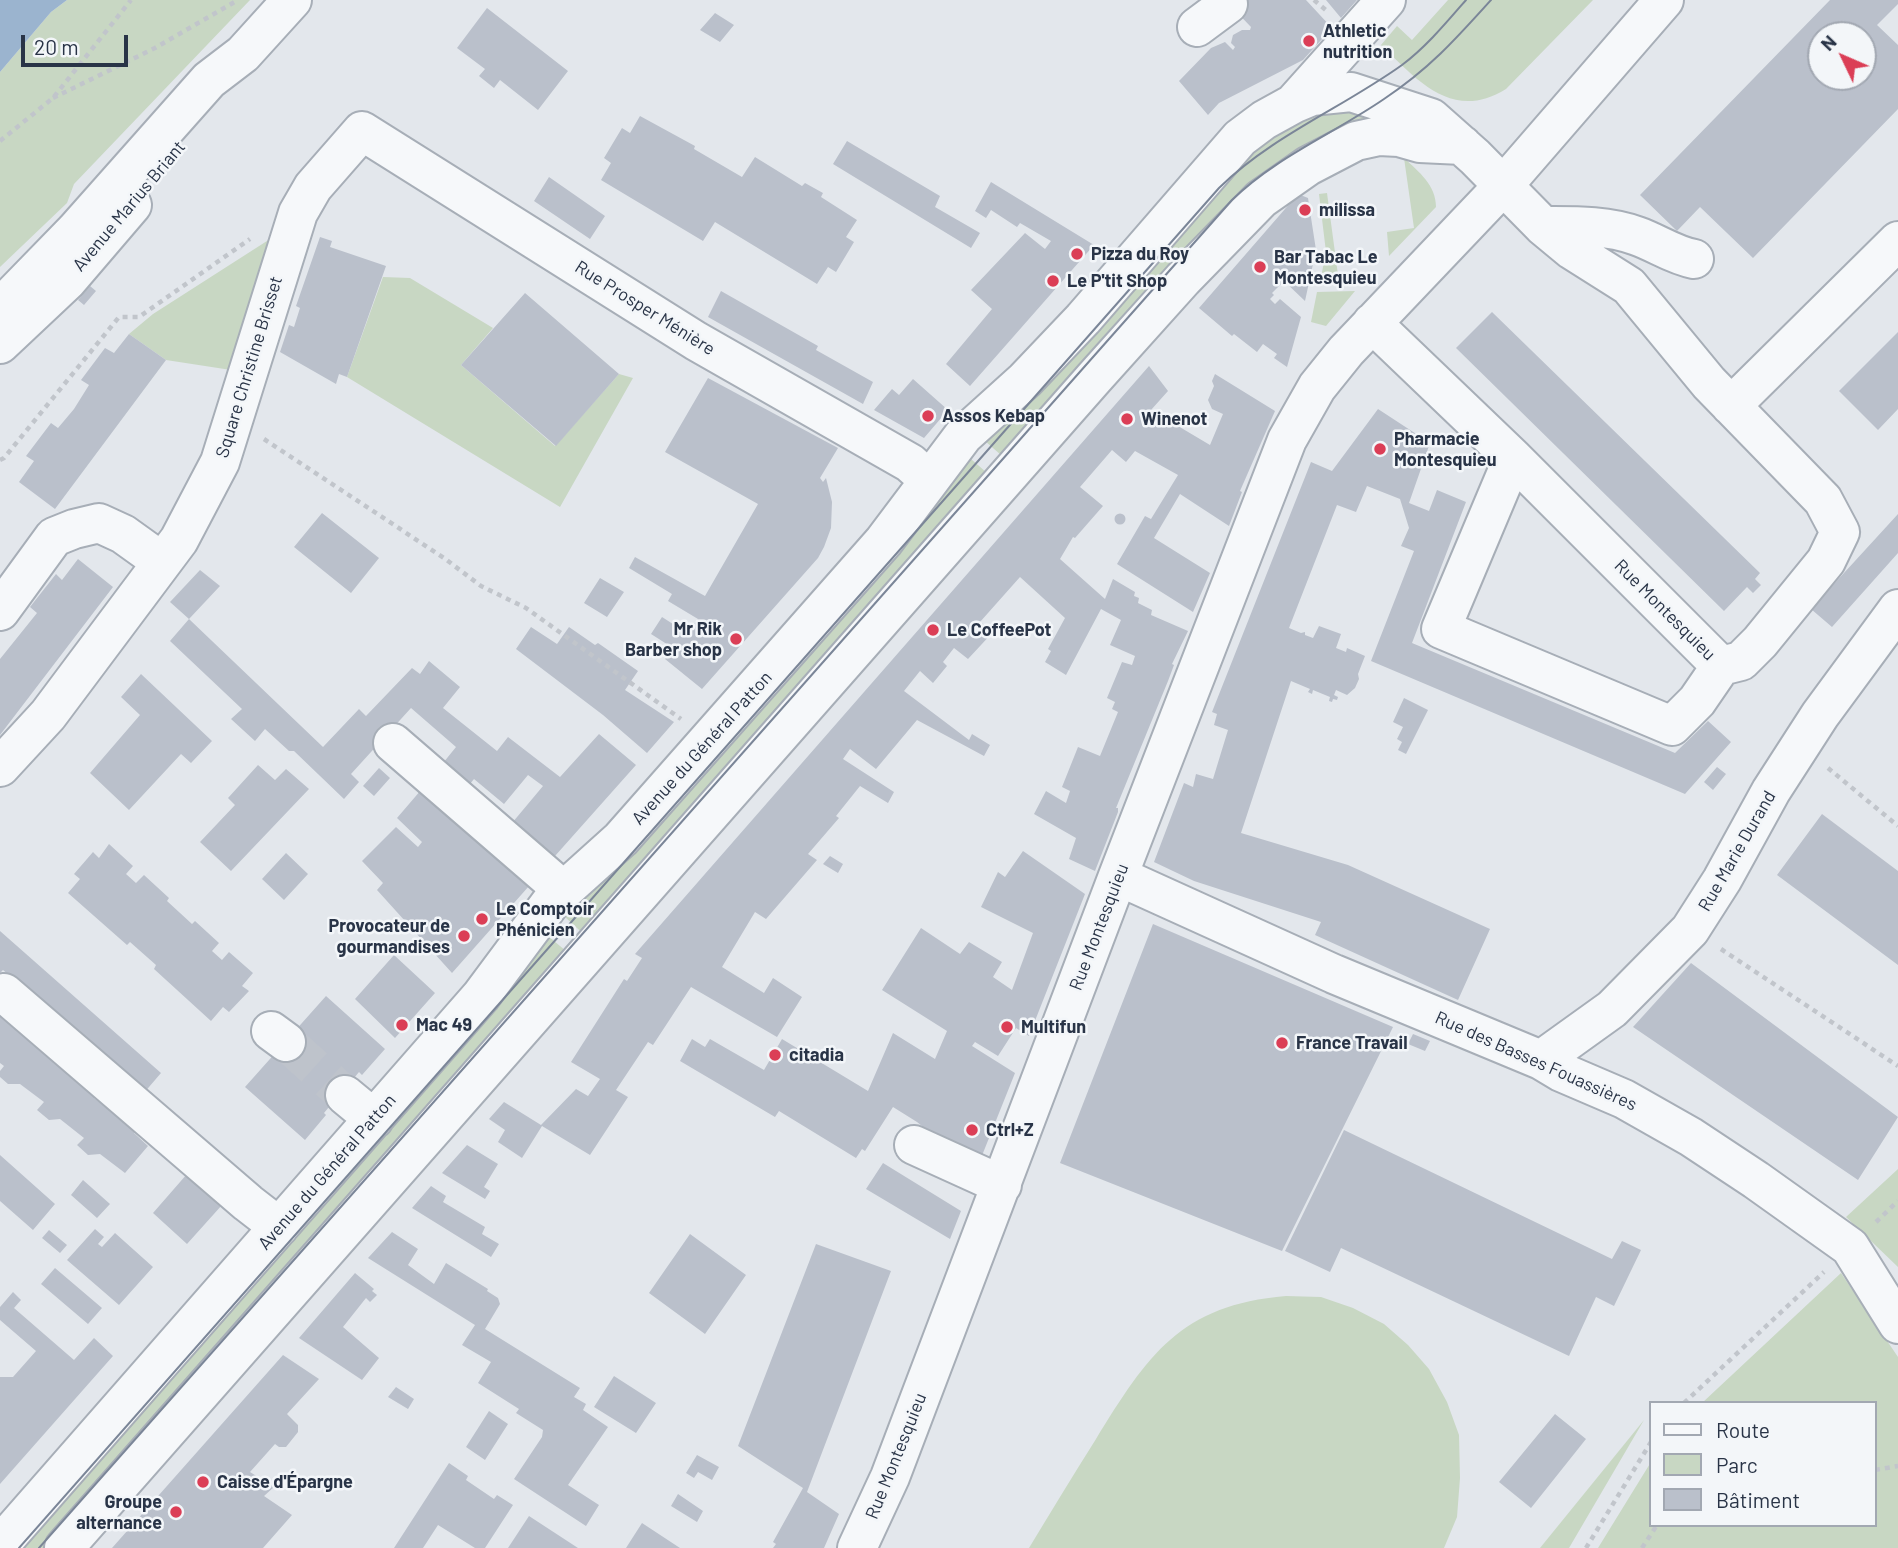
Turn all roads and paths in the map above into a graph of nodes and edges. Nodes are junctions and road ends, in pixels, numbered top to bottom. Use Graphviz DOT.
graph roads {
  1 [pos="131,0"];
  2 [pos="239,0"];
  3 [pos="292,0"];
  4 [pos="1386,0"];
  5 [pos="1664,0"];
  6 [pos="1228,4"];
  7 [pos="1197,27"];
  8 [pos="1356,33"];
  9 [pos="243,54"];
  10 [pos="1351,92"];
  11 [pos="53,98"];
  12 [pos="1293,104"];
  13 [pos="362,131"];
  14 [pos="0,141"];
  15 [pos="1462,145"];
  16 [pos="1502,187"];
  17 [pos="1543,226"];
  18 [pos="254,237"];
  19 [pos="1898,241"];
  20 [pos="1694,259"];
  21 [pos="0,309"];
  22 [pos="1371,323"];
  23 [pos="0,344"];
  24 [pos="1731,406"];
  25 [pos="261,437"];
  26 [pos="1513,458"];
  27 [pos="0,460"];
  28 [pos="929,480"];
  29 [pos="162,562"];
  30 [pos="1898,609"];
  31 [pos="0,611"];
  32 [pos="1721,666"];
  33 [pos="687,723"];
  34 [pos="393,743"];
  35 [pos="1819,761"];
  36 [pos="0,767"];
  37 [pos="1898,826"];
  38 [pos="1118,876"];
  39 [pos="564,890"];
  40 [pos="1713,944"];
  41 [pos="4,993"];
  42 [pos="1541,1060"];
  43 [pos="1898,1066"];
  44 [pos="345,1095"];
  45 [pos="374,1119"];
  46 [pos="914,1145"];
  47 [pos="1002,1185"];
  48 [pos="1898,1201"];
  49 [pos="1881,1217"];
  50 [pos="279,1227"];
  51 [pos="1850,1247"];
  52 [pos="1898,1324"];
  53 [pos="1686,1401"];
  54 [pos="1650,1444"];
  55 [pos="1898,1466"];
  56 [pos="1877,1470"];
  57 [pos="1656,1527"];
  58 [pos="0,1545"];
  59 [pos="64,1548"];
  60 [pos="857,1548"];
  61 [pos="1587,1548"];
  62 [pos="1642,1548"];
  1 -- 11 [label="path"];
  2 -- 11 [label="path"];
  3 -- 9 [label="street, Avenue Marius Briant"];
  4 -- 8 [label="street"];
  5 -- 16 [label="street, Rue Montesquieu"];
  6 -- 7 [label="street"];
  8 -- 10 [label="street"];
  8 -- 12 [label="street"];
  9 -- 21 [label="street, Avenue Marius Briant"];
  9 -- 23 [label="street, Avenue Marius Briant"];
  10 -- 12 [label="street, Avenue du Général Patton"];
  10 -- 15 [label="street, Avenue du Général Patton"];
  11 -- 14 [label="path"];
  12 -- 28 [label="street, Avenue du Général Patton"];
  13 -- 28 [label="street, Rue Prosper Ménière"];
  13 -- 29 [label="street, Square Christine Brisset"];
  15 -- 16 [label="street, Avenue du Général Patton"];
  15 -- 59 [label="street"];
  16 -- 17 [label="street, Avenue du Général Patton"];
  16 -- 22 [label="street, Rue Montesquieu"];
  17 -- 20 [label="street"];
  17 -- 24 [label="street, Avenue du Général Patton"];
  18 -- 27 [label="path"];
  19 -- 24 [label="street"];
  22 -- 26 [label="street, Rue Montesquieu"];
  22 -- 38 [label="street, Rue Montesquieu"];
  24 -- 32 [label="street, Avenue du Général Patton"];
  25 -- 33 [label="path"];
  26 -- 32 [label="street, Rue Montesquieu"];
  26 -- 32 [label="street, Rue Montesquieu"];
  28 -- 39 [label="street, Avenue du Général Patton"];
  29 -- 31 [label="street"];
  29 -- 36 [label="street, Square Christine Brisset"];
  30 -- 42 [label="street, Rue Marie Durand"];
  34 -- 39 [label="street"];
  35 -- 37 [label="path"];
  38 -- 42 [label="street, Rue des Basses Fouassières"];
  38 -- 47 [label="street, Rue Montesquieu"];
  39 -- 45 [label="street, Avenue du Général Patton"];
  40 -- 43 [label="path"];
  41 -- 50 [label="street"];
  42 -- 51 [label="street, Rue des Basses Fouassières"];
  44 -- 45 [label="street"];
  45 -- 50 [label="street, Avenue du Général Patton"];
  46 -- 47 [label="street"];
  47 -- 60 [label="street, Rue Montesquieu"];
  48 -- 49 [label="path"];
  50 -- 58 [label="street, Avenue du Général Patton"];
  51 -- 52 [label="street, Rue des Basses Fouassières"];
  51 -- 53 [label="path"];
  54 -- 61 [label="path"];
  55 -- 56 [label="path"];
  57 -- 62 [label="path"];
}
